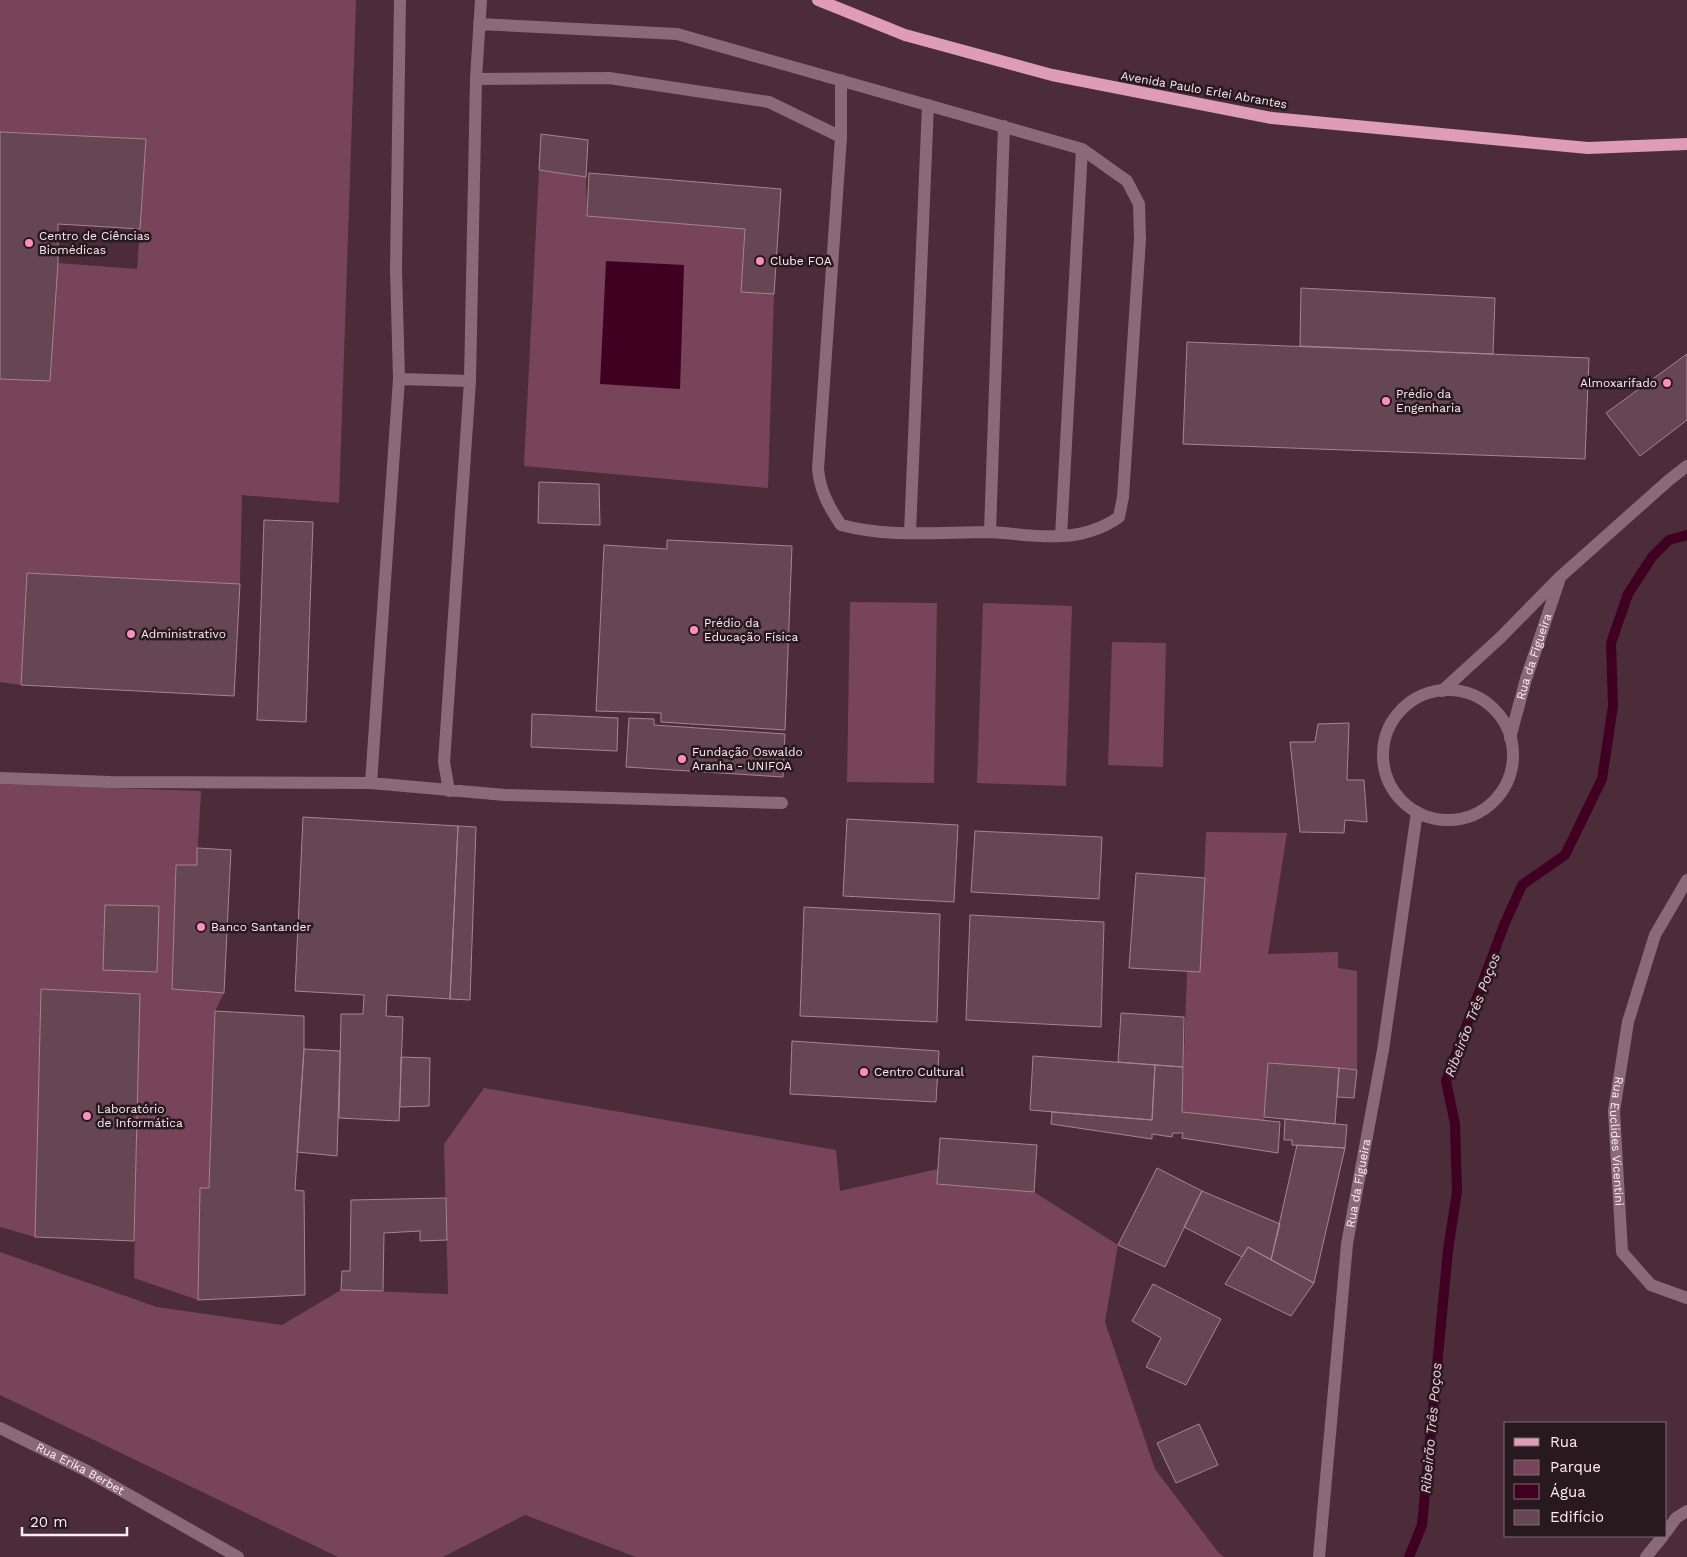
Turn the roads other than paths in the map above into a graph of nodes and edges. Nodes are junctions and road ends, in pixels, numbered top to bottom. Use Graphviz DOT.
graph roads {
  1 [pos="400,0"];
  2 [pos="481,0"];
  3 [pos="818,0"];
  4 [pos="479,24"];
  5 [pos="476,79"];
  6 [pos="841,80"];
  7 [pos="928,105"];
  8 [pos="1004,126"];
  9 [pos="841,137"];
  10 [pos="1687,144"];
  11 [pos="1082,149"];
  12 [pos="399,378"];
  13 [pos="470,381"];
  14 [pos="1687,466"];
  15 [pos="990,532"];
  16 [pos="910,533"];
  17 [pos="1061,536"];
  18 [pos="1560,577"];
  19 [pos="1442,691"];
  20 [pos="1510,738"];
  21 [pos="0,778"];
  22 [pos="371,784"];
  23 [pos="449,791"];
  24 [pos="782,803"];
  25 [pos="1417,812"];
  26 [pos="1687,880"];
  27 [pos="1687,1298"];
  28 [pos="0,1428"];
  29 [pos="1687,1511"];
  30 [pos="1667,1531"];
  31 [pos="1662,1537"];
  32 [pos="238,1557"];
  33 [pos="1319,1557"];
  34 [pos="1646,1557"];
  1 -- 12 [label="street"];
  2 -- 4 [label="street"];
  3 -- 10 [label="main road, Avenida Paulo Erlei Abrantes"];
  4 -- 5 [label="street"];
  4 -- 6 [label="street"];
  5 -- 9 [label="street"];
  5 -- 13 [label="street"];
  6 -- 7 [label="street"];
  6 -- 9 [label="street"];
  7 -- 8 [label="street"];
  7 -- 16 [label="street"];
  8 -- 11 [label="street"];
  8 -- 15 [label="street"];
  9 -- 16 [label="street"];
  11 -- 17 [label="street"];
  11 -- 17 [label="street"];
  12 -- 13 [label="street"];
  12 -- 22 [label="street"];
  13 -- 23 [label="street"];
  14 -- 18 [label="street, Rua da Figueira"];
  15 -- 16 [label="street"];
  15 -- 17 [label="street"];
  18 -- 19 [label="street, Rua da Figueira"];
  18 -- 20 [label="street, Rua da Figueira"];
  19 -- 20 [label="street"];
  19 -- 25 [label="street"];
  20 -- 25 [label="street"];
  21 -- 22 [label="street"];
  22 -- 23 [label="street"];
  23 -- 24 [label="street"];
  25 -- 33 [label="street, Rua da Figueira"];
  26 -- 27 [label="street, Rua Euclides Vicentini"];
  28 -- 32 [label="street, Rua Erika Berbet"];
  29 -- 30 [label="street"];
  31 -- 34 [label="street"];
}
